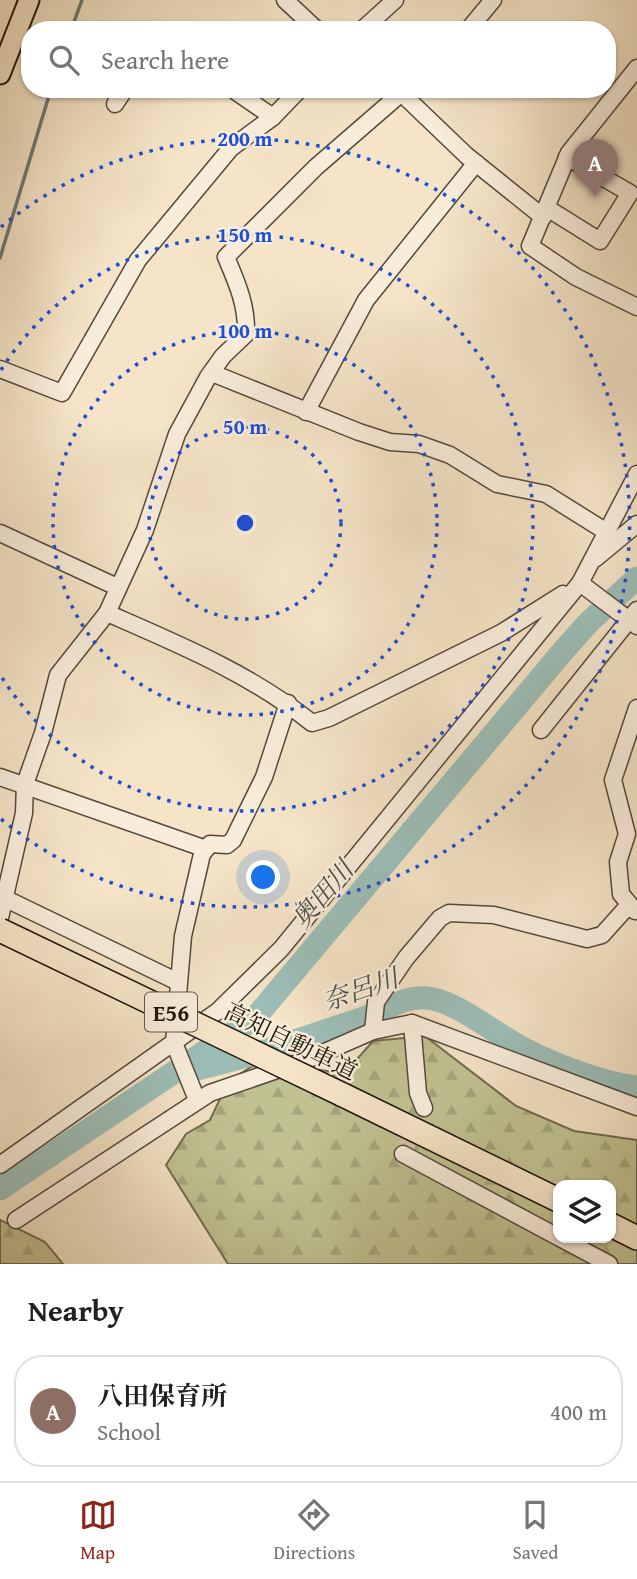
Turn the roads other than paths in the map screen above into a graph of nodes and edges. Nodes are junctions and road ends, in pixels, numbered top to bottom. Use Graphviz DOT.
graph roads {
  1 [pos="29,0"];
  2 [pos="285,0"];
  3 [pos="394,0"];
  4 [pos="493,0"];
  5 [pos="307,21"];
  6 [pos="372,21"];
  7 [pos="476,21"];
  8 [pos="637,68"];
  9 [pos="0,74"];
  10 [pos="616,95"];
  11 [pos="119,98"];
  12 [pos="245,98"];
  13 [pos="291,98"];
  14 [pos="393,98"];
  15 [pos="408,98"];
  16 [pos="614,98"];
  17 [pos="115,104"];
  18 [pos="273,117"];
  19 [pos="567,158"];
  20 [pos="476,163"];
  21 [pos="545,212"];
  22 [pos="637,307"];
  23 [pos="0,369"];
  24 [pos="212,373"];
  25 [pos="306,412"];
  26 [pos="637,474"];
  27 [pos="637,524"];
  28 [pos="605,531"];
  29 [pos="0,533"];
  30 [pos="591,562"];
  31 [pos="585,586"];
  32 [pos="117,587"];
  33 [pos="107,613"];
  34 [pos="630,617"];
  35 [pos="288,703"];
  36 [pos="637,708"];
  37 [pos="541,730"];
  38 [pos="0,777"];
  39 [pos="24,788"];
  40 [pos="206,849"];
  41 [pos="3,897"];
  42 [pos="633,909"];
  43 [pos="0,918"];
  44 [pos="0,930"];
  45 [pos="177,982"];
  46 [pos="412,1023"];
  47 [pos="373,1031"];
  48 [pos="174,1043"];
  49 [pos="273,1054"];
  50 [pos="259,1076"];
  51 [pos="197,1100"];
  52 [pos="637,1107"];
  53 [pos="424,1108"];
  54 [pos="402,1154"];
  55 [pos="0,1165"];
  56 [pos="553,1198"];
  57 [pos="16,1220"];
  58 [pos="616,1228"];
  59 [pos="553,1234"];
  60 [pos="637,1238"];
  61 [pos="570,1243"];
  62 [pos="609,1264"];
  1 -- 9 [label="main road"];
  2 -- 5 [label="street"];
  3 -- 6 [label="street"];
  4 -- 7 [label="street"];
  8 -- 10 [label="street"];
  11 -- 17 [label="street"];
  12 -- 18 [label="street"];
  13 -- 18 [label="street"];
  14 -- 24 [label="street"];
  15 -- 20 [label="street"];
  16 -- 19 [label="street"];
  18 -- 23 [label="street"];
  19 -- 21 [label="street"];
  19 -- 21 [label="street"];
  20 -- 21 [label="street"];
  20 -- 25 [label="street"];
  21 -- 22 [label="street"];
  24 -- 25 [label="street"];
  24 -- 32 [label="street"];
  25 -- 28 [label="street"];
  26 -- 28 [label="street"];
  27 -- 30 [label="street"];
  28 -- 30 [label="street"];
  29 -- 32 [label="street"];
  30 -- 31 [label="street"];
  31 -- 34 [label="street"];
  31 -- 35 [label="street"];
  31 -- 48 [label="street"];
  32 -- 33 [label="street"];
  33 -- 35 [label="street"];
  33 -- 39 [label="street"];
  34 -- 37 [label="street"];
  35 -- 40 [label="street"];
  36 -- 42 [label="street"];
  38 -- 39 [label="street"];
  39 -- 40 [label="street"];
  39 -- 41 [label="street"];
  40 -- 45 [label="street"];
  41 -- 43 [label="street"];
  41 -- 45 [label="street"];
  42 -- 47 [label="street"];
  44 -- 56 [label="highway, 高知自動車道 / E56, bridge"];
  45 -- 48 [label="street"];
  46 -- 47 [label="street"];
  46 -- 52 [label="street"];
  46 -- 53 [label="street"];
  47 -- 50 [label="street"];
  48 -- 51 [label="street"];
  48 -- 55 [label="street"];
  49 -- 50 [label="street"];
  50 -- 51 [label="street"];
  51 -- 57 [label="street"];
  54 -- 59 [label="street"];
  58 -- 60 [label="highway"];
  61 -- 62 [label="street"];
}
